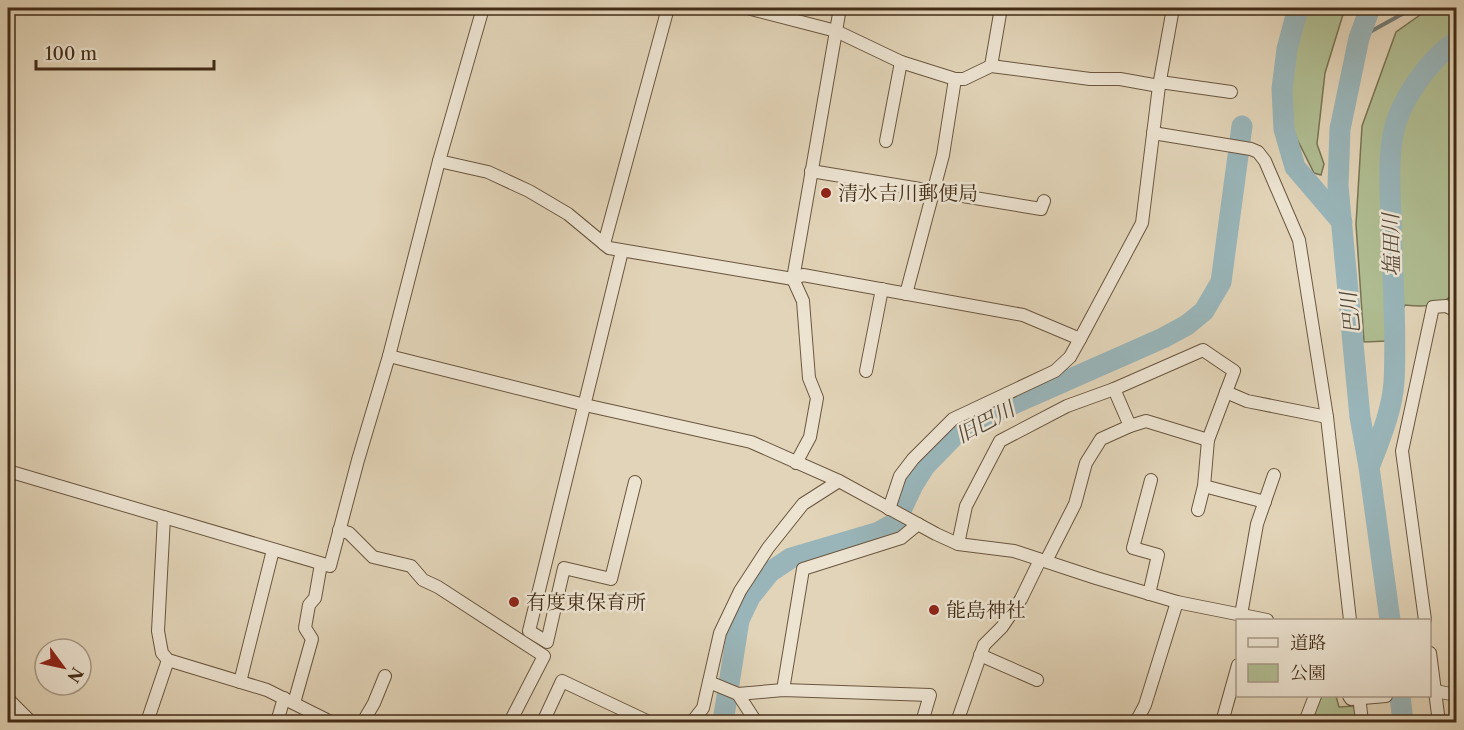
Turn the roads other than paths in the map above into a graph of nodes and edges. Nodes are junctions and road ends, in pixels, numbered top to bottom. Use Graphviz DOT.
graph roads {
  1 [pos="483,8"];
  2 [pos="668,8"];
  3 [pos="747,8"];
  4 [pos="840,8"];
  5 [pos="1001,8"];
  6 [pos="1173,8"];
  7 [pos="836,31"];
  8 [pos="901,62"];
  9 [pos="991,66"];
  10 [pos="955,79"];
  11 [pos="1160,84"];
  12 [pos="1231,92"];
  13 [pos="1153,133"];
  14 [pos="886,141"];
  15 [pos="439,161"];
  16 [pos="811,171"];
  17 [pos="933,192"];
  18 [pos="1044,201"];
  19 [pos="604,244"];
  20 [pos="622,251"];
  21 [pos="793,279"];
  22 [pos="882,289"];
  23 [pos="906,294"];
  24 [pos="1456,311"];
  25 [pos="1080,339"];
  26 [pos="389,356"];
  27 [pos="866,371"];
  28 [pos="1114,389"];
  29 [pos="1226,392"];
  30 [pos="585,405"];
  31 [pos="1327,417"];
  32 [pos="1130,426"];
  33 [pos="1208,440"];
  34 [pos="796,463"];
  35 [pos="8,471"];
  36 [pos="1274,475"];
  37 [pos="1151,480"];
  38 [pos="838,481"];
  39 [pos="635,482"];
  40 [pos="1204,486"];
  41 [pos="1264,502"];
  42 [pos="893,510"];
  43 [pos="1198,510"];
  44 [pos="164,517"];
  45 [pos="913,521"];
  46 [pos="339,530"];
  47 [pos="958,544"];
  48 [pos="273,550"];
  49 [pos="1043,560"];
  50 [pos="321,564"];
  51 [pos="1149,594"];
  52 [pos="1177,602"];
  53 [pos="1246,618"];
  54 [pos="1350,619"];
  55 [pos="1425,619"];
  56 [pos="980,655"];
  57 [pos="168,660"];
  58 [pos="1236,672"];
  59 [pos="386,676"];
  60 [pos="1037,680"];
  61 [pos="240,682"];
  62 [pos="709,682"];
  63 [pos="783,690"];
  64 [pos="1431,690"];
  65 [pos="738,694"];
  66 [pos="1456,695"];
  67 [pos="1315,697"];
  68 [pos="1357,697"];
  69 [pos="8,699"];
  70 [pos="289,700"];
  71 [pos="31,723"];
  72 [pos="147,723"];
  73 [pos="277,723"];
  74 [pos="331,723"];
  75 [pos="363,723"];
  76 [pos="510,723"];
  77 [pos="543,723"];
  78 [pos="648,723"];
  79 [pos="692,723"];
  80 [pos="756,723"];
  81 [pos="922,723"];
  82 [pos="957,723"];
  83 [pos="1136,723"];
  84 [pos="1222,723"];
  85 [pos="1305,723"];
  86 [pos="1362,723"];
  87 [pos="1439,723"];
  1 -- 15 [label="street"];
  2 -- 19 [label="street"];
  3 -- 7 [label="street"];
  4 -- 7 [label="street"];
  5 -- 9 [label="street"];
  6 -- 11 [label="street"];
  7 -- 8 [label="street"];
  7 -- 16 [label="street"];
  8 -- 10 [label="street"];
  8 -- 14 [label="street"];
  9 -- 10 [label="street"];
  9 -- 11 [label="street"];
  10 -- 17 [label="street"];
  11 -- 12 [label="street"];
  11 -- 13 [label="street"];
  13 -- 25 [label="street"];
  13 -- 31 [label="street"];
  15 -- 19 [label="street"];
  15 -- 26 [label="street"];
  16 -- 17 [label="street"];
  16 -- 21 [label="street"];
  17 -- 18 [label="street"];
  17 -- 23 [label="street"];
  19 -- 20 [label="street"];
  20 -- 21 [label="street"];
  20 -- 30 [label="street"];
  21 -- 22 [label="street"];
  21 -- 34 [label="street"];
  22 -- 23 [label="street"];
  22 -- 27 [label="street"];
  23 -- 25 [label="street"];
  24 -- 55 [label="street"];
  25 -- 42 [label="street"];
  26 -- 30 [label="street"];
  26 -- 46 [label="street"];
  28 -- 29 [label="street"];
  28 -- 32 [label="street"];
  28 -- 47 [label="street"];
  29 -- 31 [label="street"];
  29 -- 33 [label="street"];
  30 -- 34 [label="street"];
  30 -- 39 [label="street"];
  31 -- 54 [label="street"];
  32 -- 33 [label="street"];
  32 -- 49 [label="street"];
  33 -- 40 [label="street"];
  34 -- 38 [label="street"];
  35 -- 44 [label="street"];
  36 -- 41 [label="street"];
  37 -- 51 [label="street"];
  38 -- 42 [label="street"];
  38 -- 62 [label="street"];
  40 -- 41 [label="street"];
  40 -- 43 [label="street"];
  41 -- 53 [label="street"];
  42 -- 45 [label="street"];
  44 -- 48 [label="street"];
  44 -- 57 [label="street"];
  45 -- 47 [label="street"];
  45 -- 63 [label="street"];
  46 -- 50 [label="street"];
  46 -- 76 [label="street"];
  47 -- 49 [label="street"];
  48 -- 50 [label="street"];
  48 -- 61 [label="street"];
  49 -- 51 [label="street"];
  49 -- 56 [label="street"];
  50 -- 70 [label="street"];
  51 -- 52 [label="street"];
  52 -- 53 [label="street"];
  52 -- 83 [label="street"];
  56 -- 60 [label="street"];
  56 -- 82 [label="street"];
  57 -- 61 [label="street"];
  57 -- 72 [label="street"];
  58 -- 84 [label="street"];
  59 -- 75 [label="street"];
  61 -- 70 [label="street"];
  62 -- 65 [label="street"];
  62 -- 79 [label="street"];
  63 -- 65 [label="street"];
  63 -- 81 [label="street"];
  64 -- 66 [label="street"];
  64 -- 87 [label="street"];
  65 -- 80 [label="street"];
  67 -- 85 [label="street"];
  68 -- 86 [label="street"];
  69 -- 71 [label="street"];
  70 -- 73 [label="street"];
  70 -- 74 [label="street"];
  77 -- 78 [label="street"];
}
